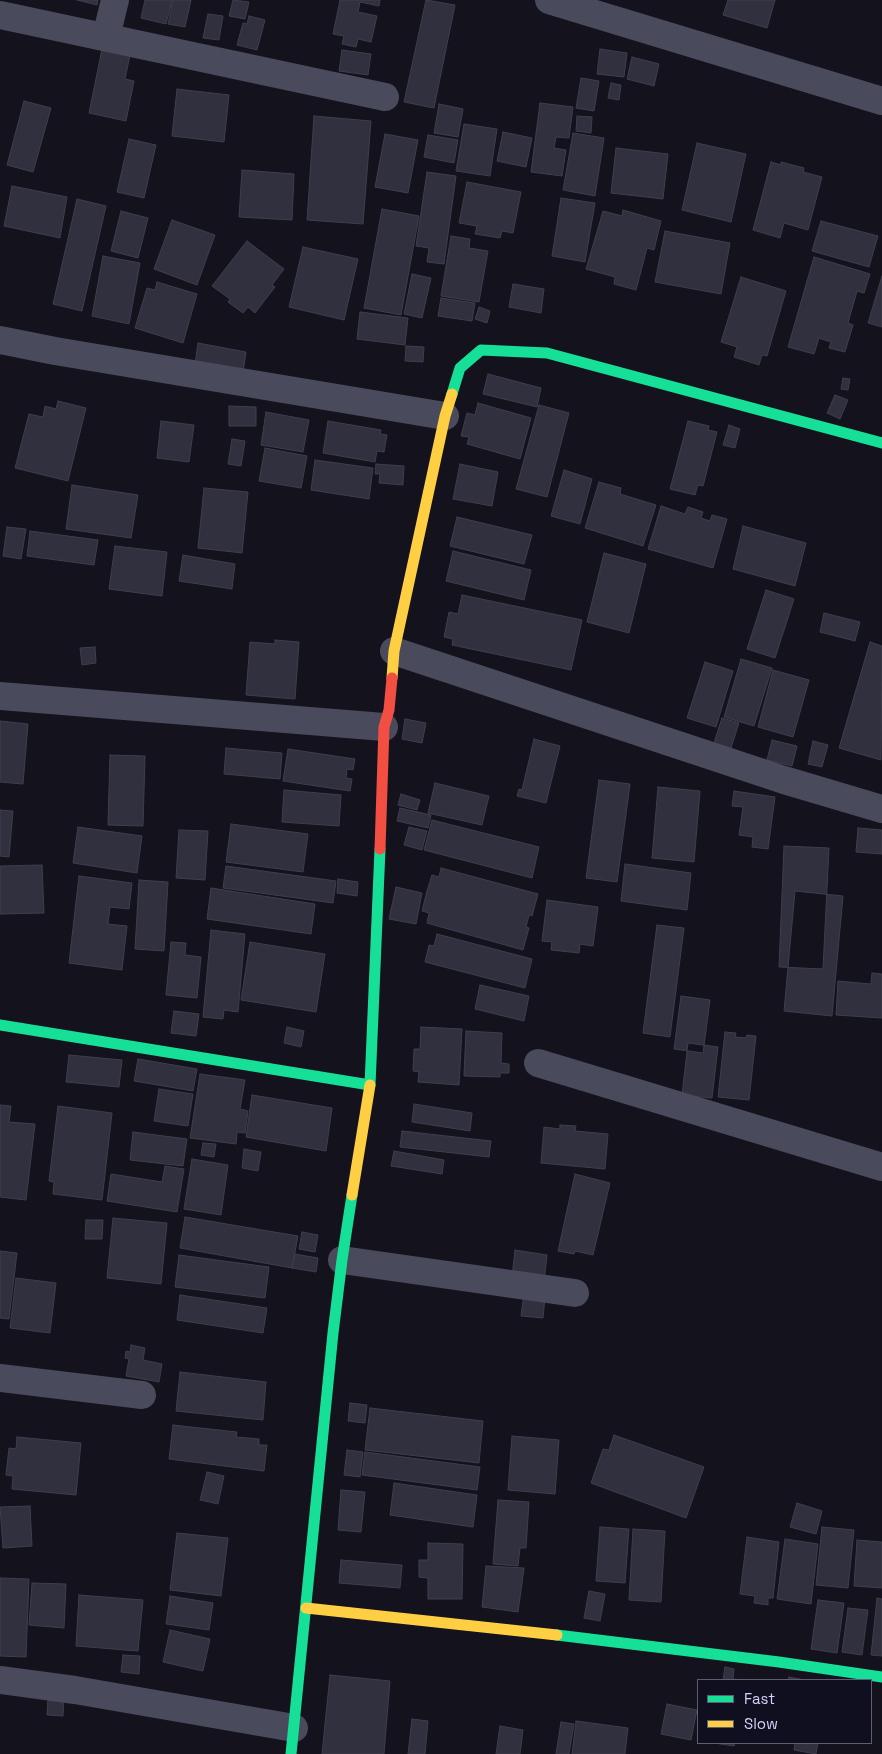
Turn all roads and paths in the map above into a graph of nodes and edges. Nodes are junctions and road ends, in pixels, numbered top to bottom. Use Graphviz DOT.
graph roads {
  1 [pos="115,0"];
  2 [pos="549,0"];
  3 [pos="0,15"];
  4 [pos="106,37"];
  5 [pos="385,97"];
  6 [pos="882,101"];
  7 [pos="0,340"];
  8 [pos="445,416"];
  9 [pos="882,443"];
  10 [pos="394,651"];
  11 [pos="0,696"];
  12 [pos="384,728"];
  13 [pos="882,808"];
  14 [pos="0,1025"];
  15 [pos="538,1063"];
  16 [pos="370,1085"];
  17 [pos="882,1167"];
  18 [pos="342,1260"];
  19 [pos="575,1293"];
  20 [pos="0,1378"];
  21 [pos="142,1395"];
  22 [pos="306,1608"];
  23 [pos="882,1677"];
  24 [pos="0,1680"];
  25 [pos="292,1741"];
  1 -- 4 [label="street"];
  2 -- 6 [label="street"];
  3 -- 4 [label="street"];
  4 -- 5 [label="street"];
  7 -- 8 [label="street"];
  8 -- 9 [label="street"];
  8 -- 10 [label="street"];
  10 -- 12 [label="street"];
  10 -- 13 [label="street"];
  11 -- 12 [label="street"];
  12 -- 16 [label="street"];
  14 -- 16 [label="street"];
  15 -- 17 [label="street"];
  16 -- 18 [label="street"];
  18 -- 19 [label="street"];
  18 -- 22 [label="street"];
  20 -- 21 [label="street"];
  22 -- 23 [label="street"];
  22 -- 25 [label="street"];
  24 -- 25 [label="street"];
}
